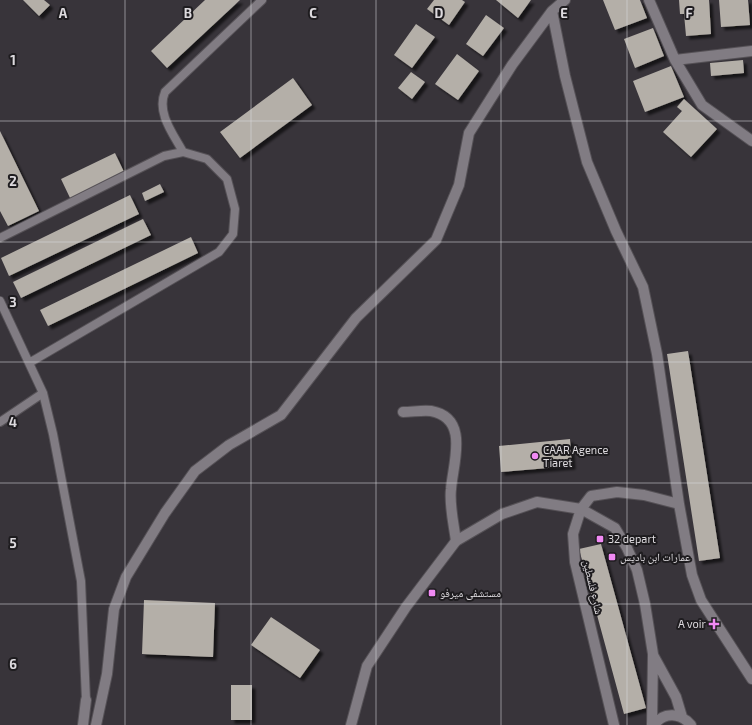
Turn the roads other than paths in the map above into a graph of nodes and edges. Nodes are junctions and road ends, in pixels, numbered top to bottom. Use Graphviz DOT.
graph roads {
  1 [pos="262,0"];
  2 [pos="565,0"];
  3 [pos="649,0"];
  4 [pos="552,11"];
  5 [pos="752,51"];
  6 [pos="675,60"];
  7 [pos="752,141"];
  8 [pos="183,152"];
  9 [pos="0,238"];
  10 [pos="0,301"];
  11 [pos="29,364"];
  12 [pos="42,394"];
  13 [pos="403,412"];
  14 [pos="0,422"];
  15 [pos="679,504"];
  16 [pos="581,508"];
  17 [pos="456,541"];
  18 [pos="653,654"];
  19 [pos="752,679"];
  20 [pos="86,700"];
  21 [pos="355,708"];
  22 [pos="682,717"];
  23 [pos="83,725"];
  24 [pos="96,725"];
  25 [pos="351,725"];
  26 [pos="356,725"];
  27 [pos="614,725"];
  28 [pos="653,725"];
  29 [pos="691,725"];
  1 -- 8 [label="lane"];
  2 -- 4 [label="street"];
  3 -- 6 [label="street"];
  4 -- 15 [label="street"];
  4 -- 24 [label="street"];
  5 -- 6 [label="street"];
  6 -- 7 [label="street"];
  8 -- 9 [label="lane"];
  8 -- 11 [label="lane"];
  10 -- 11 [label="lane"];
  11 -- 12 [label="lane"];
  12 -- 14 [label="lane"];
  12 -- 20 [label="lane"];
  13 -- 17 [label="street"];
  15 -- 16 [label="street"];
  15 -- 19 [label="street"];
  16 -- 17 [label="street"];
  16 -- 18 [label="street"];
  16 -- 27 [label="street, شارع فلسطين"];
  17 -- 21 [label="street"];
  18 -- 22 [label="street"];
  18 -- 28 [label="street"];
  20 -- 23 [label="street"];
  21 -- 25 [label="street"];
  21 -- 26 [label="street"];
  22 -- 28 [label="street"];
  22 -- 29 [label="street"];
}
